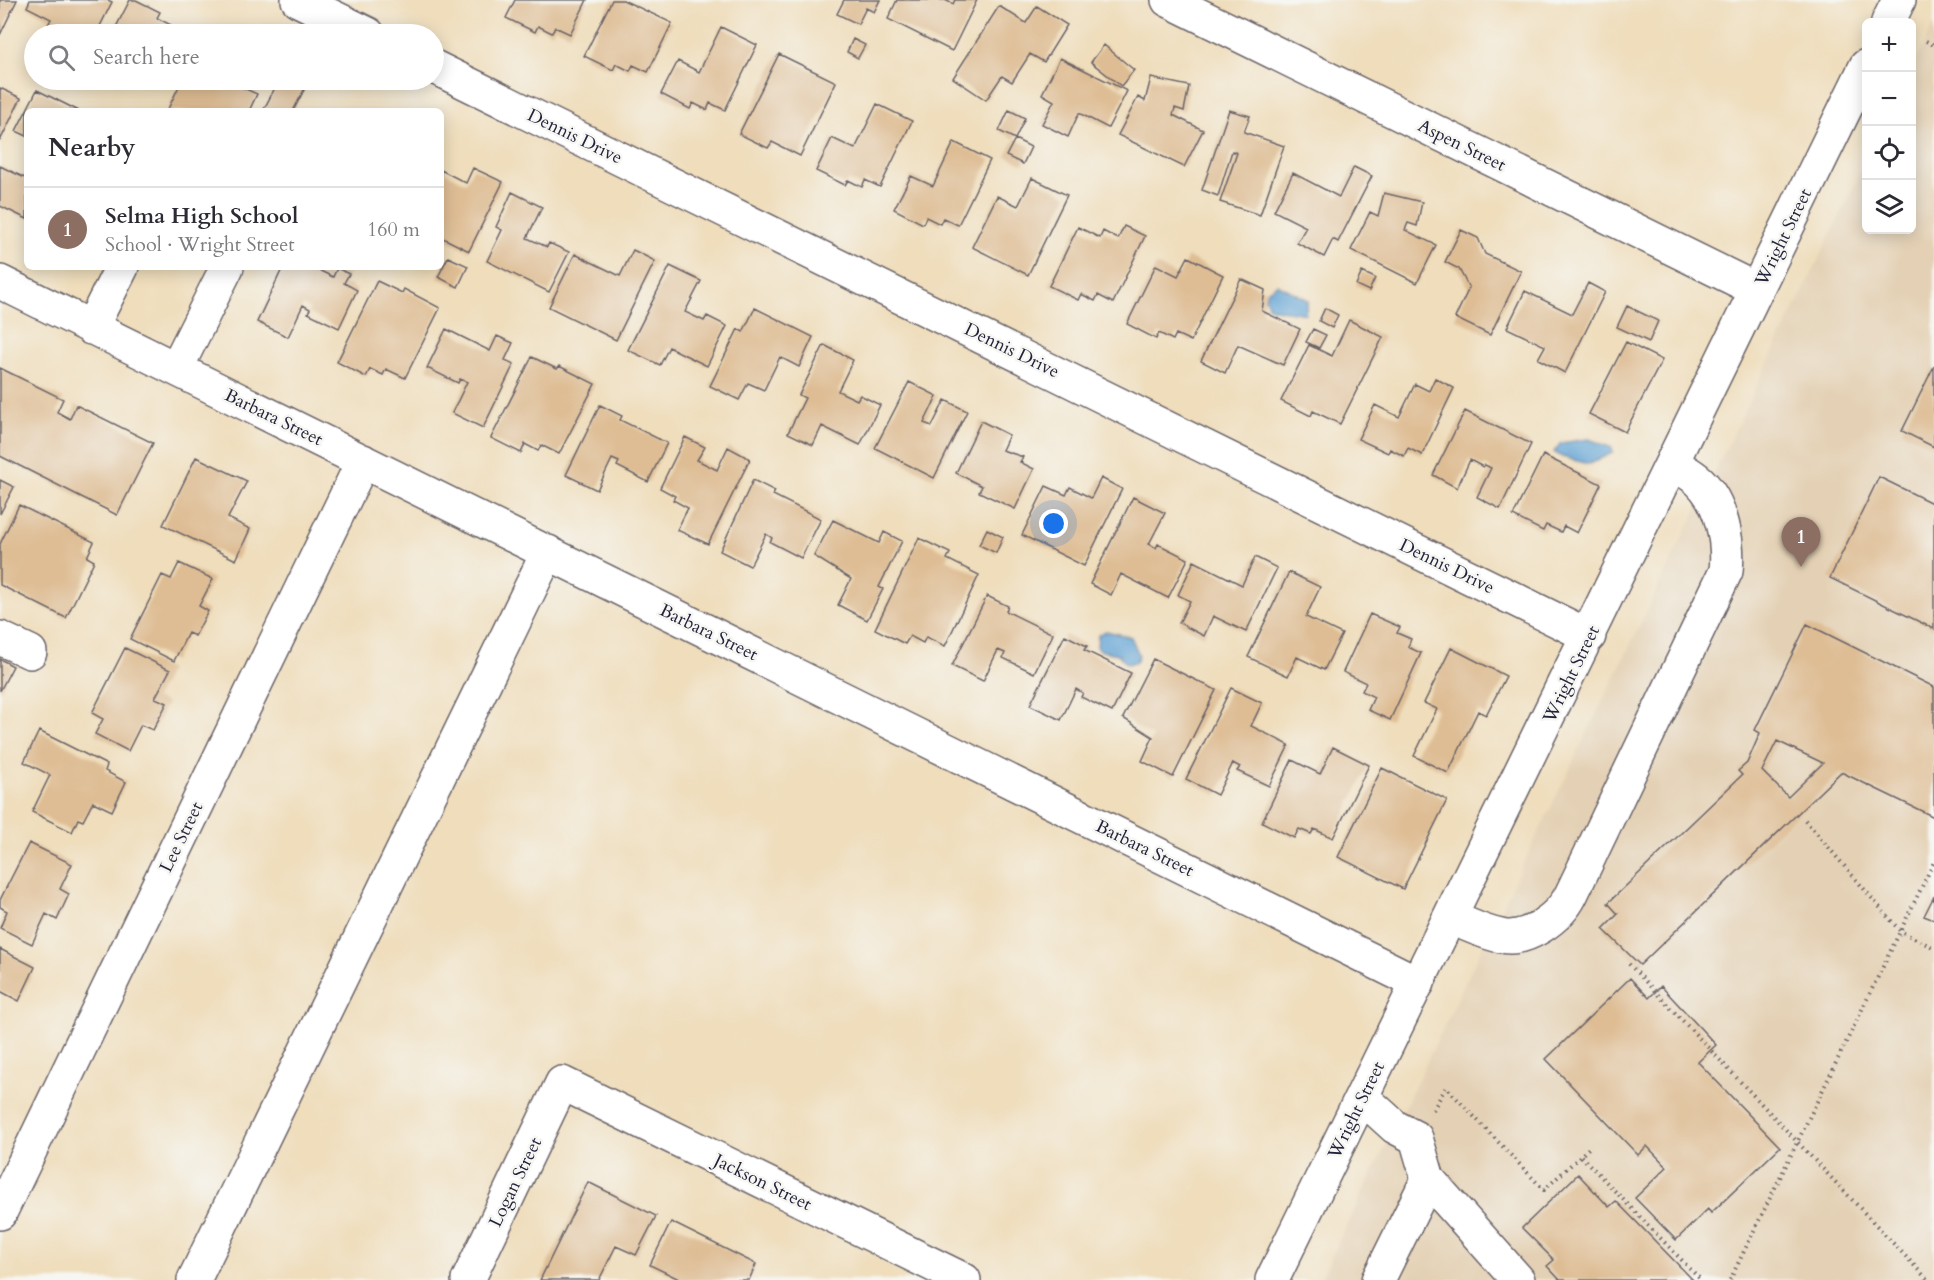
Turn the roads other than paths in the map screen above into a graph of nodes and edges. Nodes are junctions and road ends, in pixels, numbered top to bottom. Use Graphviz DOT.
graph roads {
  1 [pos="298,0"];
  2 [pos="1168,0"];
  3 [pos="1899,0"];
  4 [pos="1890,18"];
  5 [pos="347,24"];
  6 [pos="444,72"];
  7 [pos="1863,72"];
  8 [pos="120,270"];
  9 [pos="226,270"];
  10 [pos="1,285"];
  11 [pos="1757,290"];
  12 [pos="91,328"];
  13 [pos="176,369"];
  14 [pos="363,460"];
  15 [pos="1672,463"];
  16 [pos="548,552"];
  17 [pos="1589,636"];
  18 [pos="0,638"];
  19 [pos="30,652"];
  20 [pos="1451,918"];
  21 [pos="1419,983"];
  22 [pos="562,1083"];
  23 [pos="1362,1097"];
  24 [pos="1428,1179"];
  25 [pos="0,1214"];
  26 [pos="1500,1272"];
  27 [pos="194,1280"];
  28 [pos="468,1280"];
  29 [pos="964,1280"];
  30 [pos="1272,1280"];
  31 [pos="1378,1280"];
  1 -- 5 [label="street"];
  2 -- 11 [label="street, Aspen Street"];
  3 -- 4 [label="street"];
  6 -- 17 [label="street, Dennis Drive"];
  7 -- 11 [label="street, Wright Street"];
  8 -- 12 [label="street"];
  9 -- 13 [label="street"];
  10 -- 12 [label="street, Barbara Street"];
  11 -- 15 [label="street, Wright Street"];
  12 -- 13 [label="street, Barbara Street"];
  13 -- 14 [label="street, Barbara Street"];
  14 -- 16 [label="street, Barbara Street"];
  14 -- 25 [label="street, Lee Street"];
  15 -- 17 [label="street, Wright Street"];
  15 -- 20 [label="street"];
  16 -- 21 [label="street, Barbara Street"];
  16 -- 27 [label="street"];
  17 -- 20 [label="street, Wright Street"];
  18 -- 19 [label="street"];
  20 -- 21 [label="street, Wright Street"];
  21 -- 23 [label="street, Wright Street"];
  22 -- 28 [label="street, Logan Street"];
  22 -- 29 [label="street, Jackson Street"];
  23 -- 24 [label="street"];
  23 -- 30 [label="street, Wright Street"];
  24 -- 26 [label="street"];
  24 -- 31 [label="street"];
}
